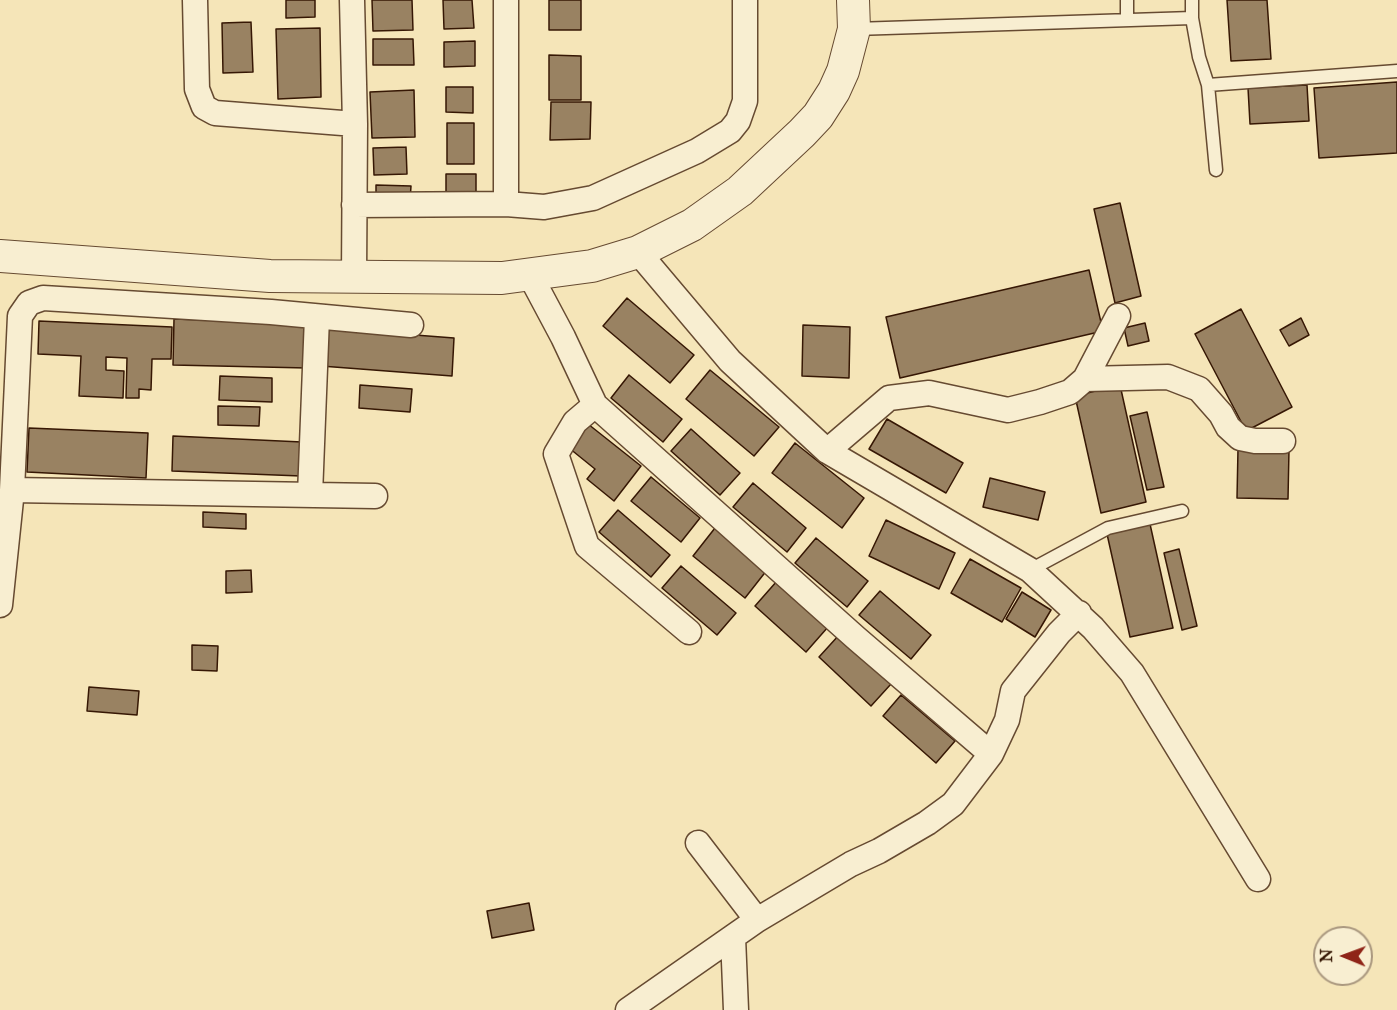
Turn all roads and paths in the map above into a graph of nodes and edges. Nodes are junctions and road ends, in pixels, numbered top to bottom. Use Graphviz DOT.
graph roads {
  1 [pos="195,0"];
  2 [pos="352,0"];
  3 [pos="506,0"];
  4 [pos="745,0"];
  5 [pos="1126,0"];
  6 [pos="1192,0"];
  7 [pos="854,15"];
  8 [pos="1192,18"];
  9 [pos="1127,19"];
  10 [pos="1397,71"];
  11 [pos="1208,85"];
  12 [pos="355,124"];
  13 [pos="1216,170"];
  14 [pos="506,204"];
  15 [pos="354,205"];
  16 [pos="638,252"];
  17 [pos="0,256"];
  18 [pos="530,275"];
  19 [pos="270,276"];
  20 [pos="354,277"];
  21 [pos="271,312"];
  22 [pos="1118,316"];
  23 [pos="317,317"];
  24 [pos="411,325"];
  25 [pos="1085,379"];
  26 [pos="595,405"];
  27 [pos="1283,441"];
  28 [pos="827,451"];
  29 [pos="12,490"];
  30 [pos="310,495"];
  31 [pos="375,496"];
  32 [pos="1182,511"];
  33 [pos="1030,570"];
  34 [pos="0,605"];
  35 [pos="1078,613"];
  36 [pos="689,632"];
  37 [pos="991,754"];
  38 [pos="698,843"];
  39 [pos="1258,879"];
  40 [pos="757,920"];
  41 [pos="733,937"];
  42 [pos="628,1010"];
  43 [pos="736,1010"];
  1 -- 12 [label="street"];
  2 -- 12 [label="street"];
  3 -- 14 [label="street"];
  4 -- 14 [label="street"];
  5 -- 9 [label="lane"];
  6 -- 8 [label="lane"];
  7 -- 9 [label="lane"];
  7 -- 16 [label="street"];
  8 -- 9 [label="lane"];
  8 -- 11 [label="lane"];
  10 -- 11 [label="lane"];
  11 -- 13 [label="lane"];
  12 -- 15 [label="street"];
  14 -- 15 [label="street"];
  15 -- 20 [label="street"];
  16 -- 18 [label="street"];
  16 -- 28 [label="street"];
  17 -- 19 [label="street"];
  18 -- 20 [label="street"];
  18 -- 26 [label="street"];
  19 -- 20 [label="street"];
  19 -- 21 [label="street"];
  21 -- 23 [label="street"];
  21 -- 29 [label="street"];
  22 -- 25 [label="street"];
  23 -- 24 [label="street"];
  23 -- 30 [label="street"];
  25 -- 27 [label="street"];
  25 -- 28 [label="street"];
  26 -- 36 [label="street"];
  26 -- 37 [label="street"];
  28 -- 33 [label="street"];
  29 -- 30 [label="street"];
  29 -- 34 [label="street"];
  30 -- 31 [label="street"];
  32 -- 33 [label="lane"];
  33 -- 35 [label="street"];
  35 -- 37 [label="street"];
  35 -- 39 [label="street"];
  37 -- 40 [label="street"];
  38 -- 40 [label="street"];
  40 -- 41 [label="street"];
  41 -- 42 [label="street"];
  41 -- 43 [label="street"];
}
